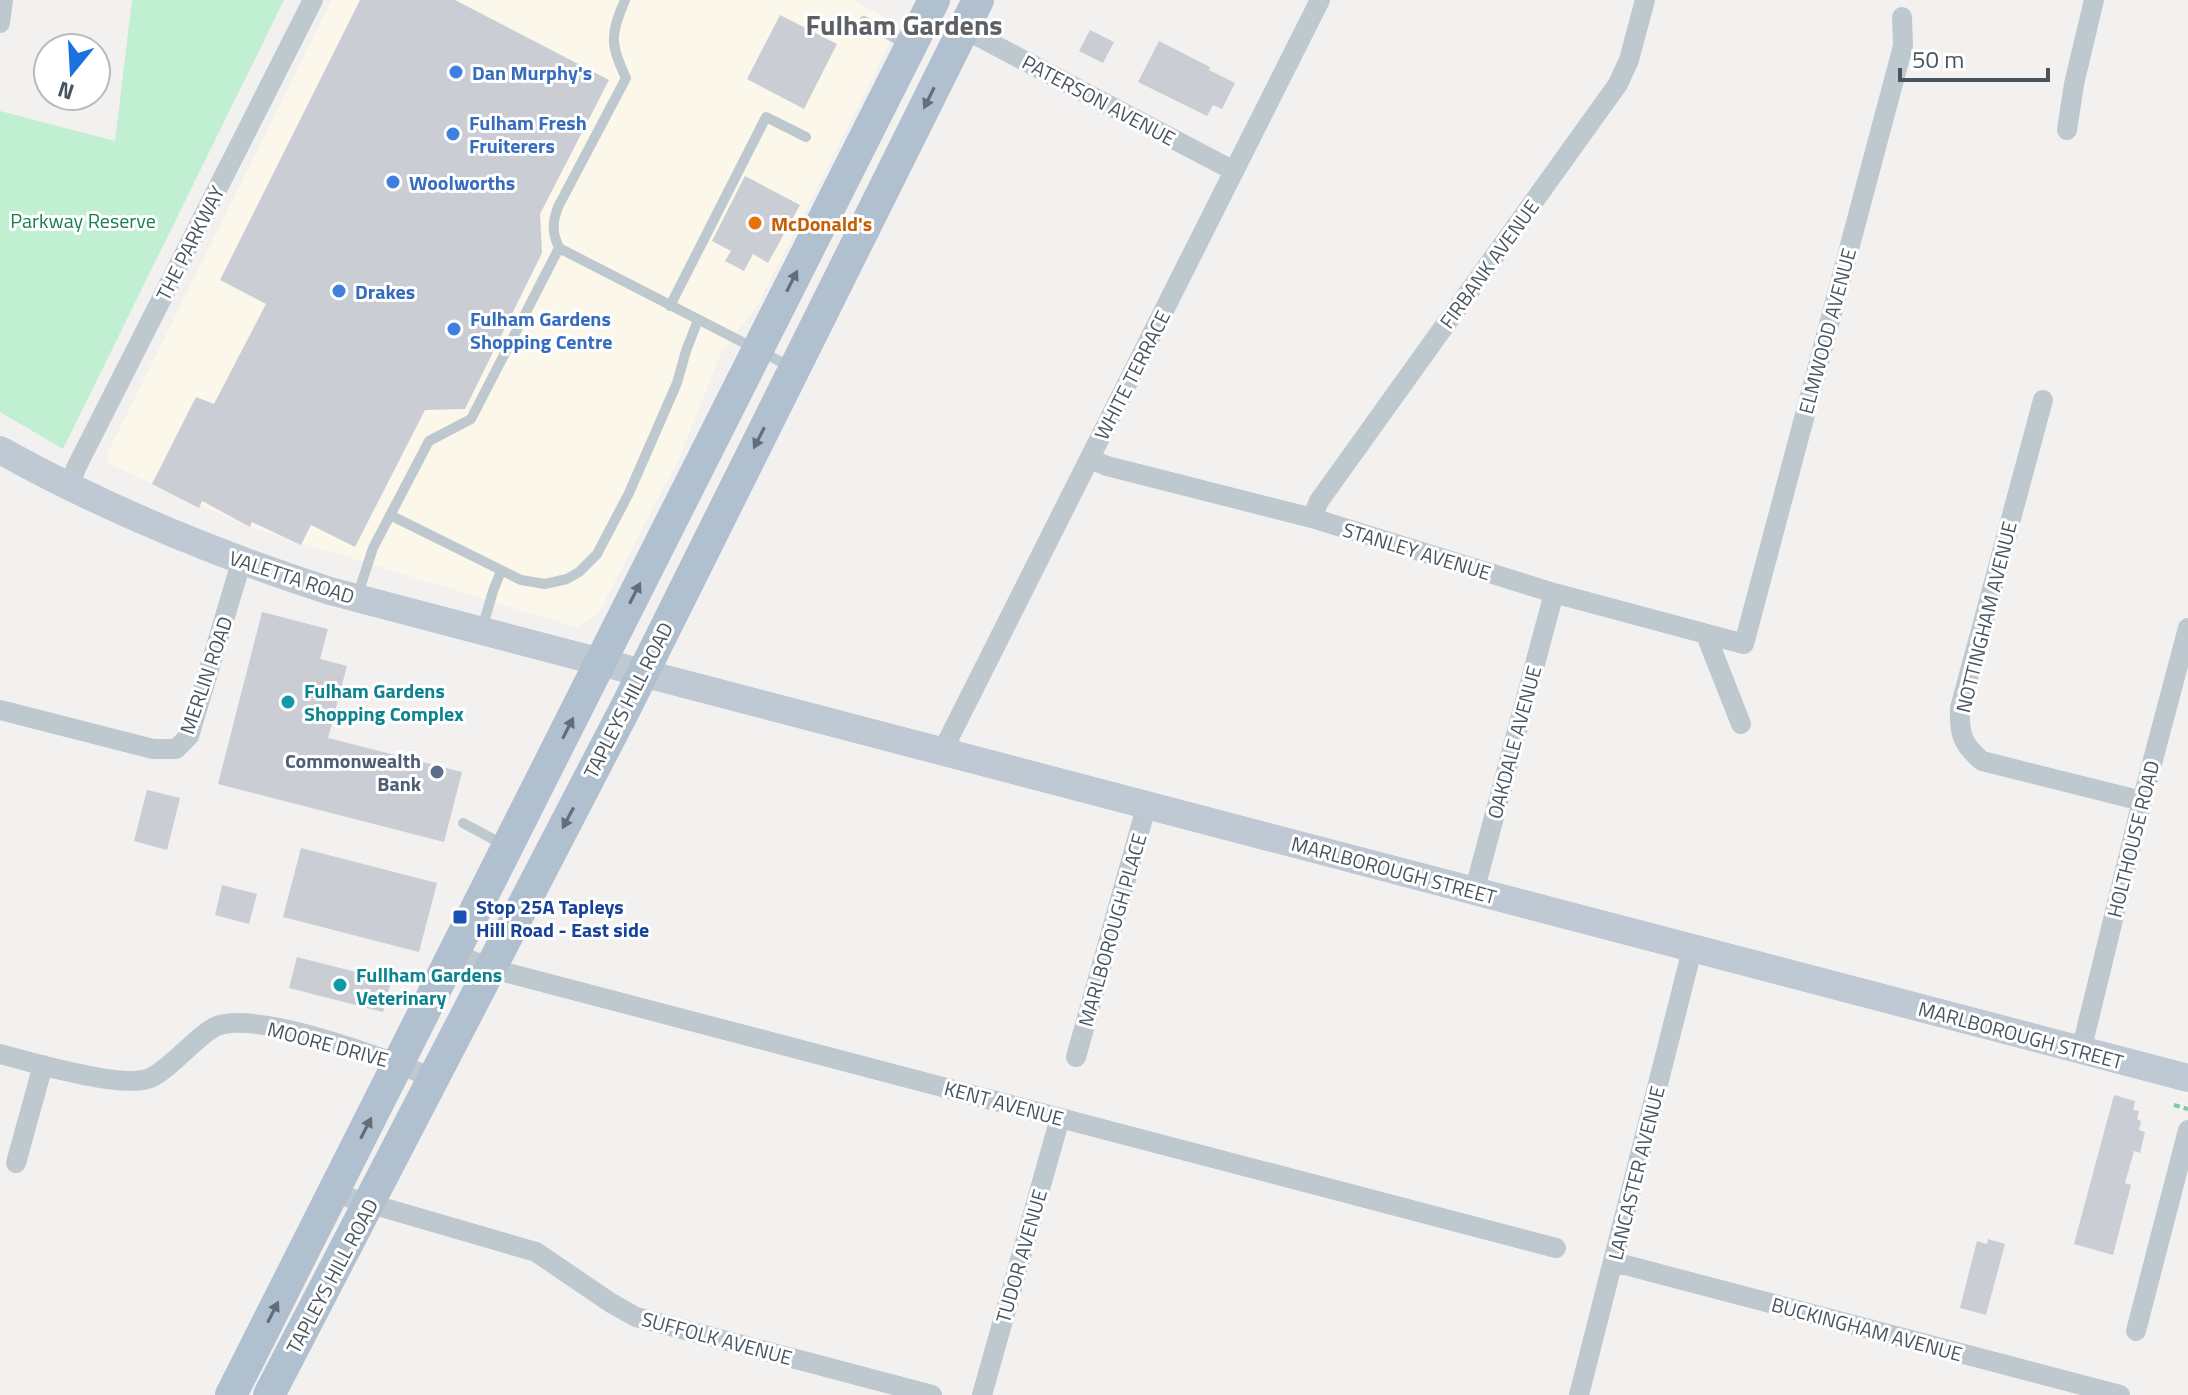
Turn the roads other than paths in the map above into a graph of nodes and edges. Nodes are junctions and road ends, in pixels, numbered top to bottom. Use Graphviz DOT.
graph roads {
  1 [pos="3,0"];
  2 [pos="313,0"];
  3 [pos="625,0"];
  4 [pos="934,0"];
  5 [pos="978,0"];
  6 [pos="1320,0"];
  7 [pos="1645,0"];
  8 [pos="2094,0"];
  9 [pos="1902,17"];
  10 [pos="864,21"];
  11 [pos="0,23"];
  12 [pos="964,29"];
  13 [pos="911,47"];
  14 [pos="2067,130"];
  15 [pos="806,137"];
  16 [pos="1234,171"];
  17 [pos="559,248"];
  18 [pos="670,306"];
  19 [pos="698,320"];
  20 [pos="757,350"];
  21 [pos="794,369"];
  22 [pos="2043,400"];
  23 [pos="0,450"];
  24 [pos="1090,459"];
  25 [pos="70,486"];
  26 [pos="390,515"];
  27 [pos="1312,518"];
  28 [pos="241,563"];
  29 [pos="501,571"];
  30 [pos="1554,593"];
  31 [pos="356,599"];
  32 [pos="2188,628"];
  33 [pos="482,631"];
  34 [pos="1706,635"];
  35 [pos="1744,644"];
  36 [pos="600,663"];
  37 [pos="643,674"];
  38 [pos="0,710"];
  39 [pos="1741,724"];
  40 [pos="943,750"];
  41 [pos="2142,801"];
  42 [pos="1147,804"];
  43 [pos="463,823"];
  44 [pos="507,847"];
  45 [pos="1474,892"];
  46 [pos="1692,950"];
  47 [pos="454,953"];
  48 [pos="489,968"];
  49 [pos="2081,1051"];
  50 [pos="0,1054"];
  51 [pos="1076,1057"];
  52 [pos="399,1063"];
  53 [pos="43,1065"];
  54 [pos="2188,1078"];
  55 [pos="435,1079"];
  56 [pos="1060,1118"];
  57 [pos="2188,1130"];
  58 [pos="16,1163"];
  59 [pos="333,1193"];
  60 [pos="370,1205"];
  61 [pos="1556,1248"];
  62 [pos="1614,1262"];
  63 [pos="2136,1331"];
  64 [pos="234,1388"];
  65 [pos="273,1394"];
  66 [pos="932,1395"];
  67 [pos="982,1395"];
  68 [pos="1579,1395"];
  69 [pos="2119,1395"];
  1 -- 11 [label="street"];
  2 -- 25 [label="street, THE PARKWAY"];
  3 -- 17 [label="lane"];
  4 -- 13 [label="main road, TAPLEYS HILL ROAD"];
  5 -- 12 [label="main road, TAPLEYS HILL ROAD"];
  6 -- 16 [label="street, WHITE TERRACE"];
  7 -- 27 [label="street, FIRBANK AVENUE"];
  8 -- 14 [label="street"];
  9 -- 35 [label="street, ELMWOOD AVENUE"];
  10 -- 13 [label="lane"];
  12 -- 16 [label="street, PATERSON AVENUE"];
  12 -- 21 [label="main road, TAPLEYS HILL ROAD, one-way"];
  20 -- 13 [label="main road, TAPLEYS HILL ROAD, one-way"];
  15 -- 18 [label="lane"];
  16 -- 24 [label="street, WHITE TERRACE"];
  17 -- 18 [label="lane"];
  17 -- 26 [label="lane"];
  18 -- 19 [label="lane"];
  19 -- 20 [label="lane"];
  19 -- 29 [label="lane"];
  20 -- 21 [label="lane"];
  36 -- 20 [label="main road, TAPLEYS HILL ROAD, one-way"];
  21 -- 37 [label="main road, TAPLEYS HILL ROAD, one-way"];
  22 -- 41 [label="street, NOTTINGHAM AVENUE"];
  23 -- 25 [label="street, VALETTA ROAD"];
  24 -- 27 [label="street, STANLEY AVENUE"];
  24 -- 40 [label="street, WHITE TERRACE"];
  25 -- 28 [label="street, VALETTA ROAD"];
  26 -- 29 [label="lane"];
  26 -- 31 [label="lane"];
  27 -- 30 [label="street, STANLEY AVENUE"];
  28 -- 31 [label="street, VALETTA ROAD"];
  28 -- 38 [label="street, MERLIN ROAD"];
  29 -- 33 [label="lane"];
  30 -- 34 [label="street, STANLEY AVENUE"];
  30 -- 45 [label="street, OAKDALE AVENUE"];
  31 -- 33 [label="street, VALETTA ROAD"];
  32 -- 41 [label="street, HOLTHOUSE ROAD"];
  33 -- 36 [label="street, VALETTA ROAD"];
  34 -- 35 [label="street, STANLEY AVENUE"];
  34 -- 39 [label="street"];
  36 -- 37 [label="street, MARLBOROUGH STREET"];
  44 -- 36 [label="main road, TAPLEYS HILL ROAD, one-way"];
  37 -- 40 [label="street, MARLBOROUGH STREET"];
  37 -- 48 [label="main road, TAPLEYS HILL ROAD, one-way"];
  40 -- 42 [label="street, MARLBOROUGH STREET"];
  41 -- 49 [label="street, HOLTHOUSE ROAD"];
  42 -- 45 [label="street, MARLBOROUGH STREET"];
  42 -- 51 [label="street, MARLBOROUGH PLACE"];
  43 -- 44 [label="lane"];
  44 -- 47 [label="main road, TAPLEYS HILL ROAD"];
  45 -- 46 [label="street, MARLBOROUGH STREET"];
  46 -- 49 [label="street, MARLBOROUGH STREET"];
  46 -- 62 [label="street, LANCASTER AVENUE"];
  47 -- 48 [label="street, KENT AVENUE"];
  47 -- 52 [label="main road, TAPLEYS HILL ROAD"];
  48 -- 55 [label="main road, TAPLEYS HILL ROAD"];
  48 -- 56 [label="street, KENT AVENUE"];
  49 -- 54 [label="street, MARLBOROUGH STREET"];
  50 -- 53 [label="street, MOORE DRIVE"];
  52 -- 53 [label="street, MOORE DRIVE"];
  52 -- 55 [label="street, MOORE DRIVE"];
  59 -- 52 [label="main road, TAPLEYS HILL ROAD, one-way"];
  53 -- 58 [label="street"];
  55 -- 60 [label="main road, TAPLEYS HILL ROAD"];
  56 -- 61 [label="street, KENT AVENUE"];
  56 -- 67 [label="street, TUDOR AVENUE"];
  57 -- 63 [label="street"];
  59 -- 60 [label="street, SUFFOLK AVENUE"];
  64 -- 59 [label="main road, TAPLEYS HILL ROAD, one-way"];
  60 -- 65 [label="main road, TAPLEYS HILL ROAD"];
  60 -- 66 [label="street, SUFFOLK AVENUE"];
  62 -- 68 [label="street, LANCASTER AVENUE"];
  62 -- 69 [label="street, BUCKINGHAM AVENUE"];
  64 -- 65 [label="street"];
}
